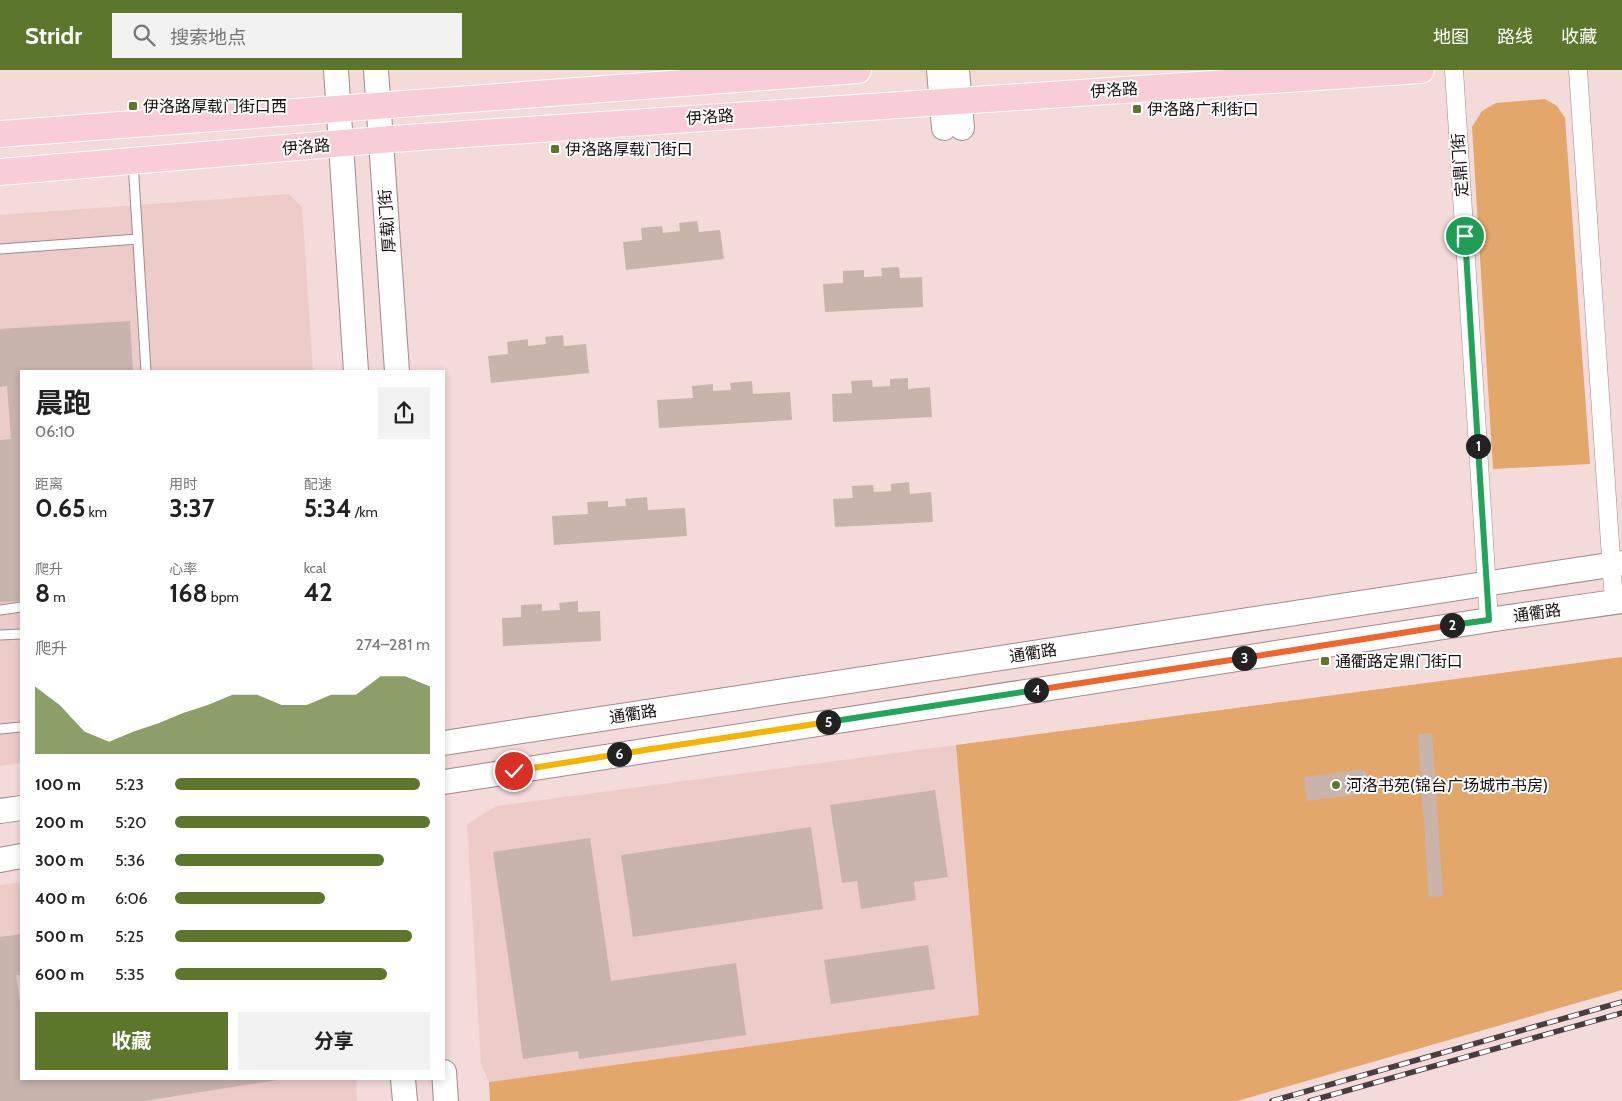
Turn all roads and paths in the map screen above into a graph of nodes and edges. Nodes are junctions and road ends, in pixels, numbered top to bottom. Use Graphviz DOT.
graph roads {
  1 [pos="336,70"];
  2 [pos="376,70"];
  3 [pos="858,70"];
  4 [pos="939,70"];
  5 [pos="957,70"];
  6 [pos="1421,70"];
  7 [pos="1454,70"];
  8 [pos="1578,70"];
  9 [pos="951,100"];
  10 [pos="378,107"];
  11 [pos="339,109"];
  12 [pos="953,128"];
  13 [pos="0,134"];
  14 [pos="380,140"];
  15 [pos="341,143"];
  16 [pos="133,162"];
  17 [pos="0,172"];
  18 [pos="138,239"];
  19 [pos="0,249"];
  20 [pos="146,370"];
  21 [pos="356,370"];
  22 [pos="397,370"];
  23 [pos="1617,564"];
  24 [pos="1487,583"];
  25 [pos="1618,602"];
  26 [pos="20,608"];
  27 [pos="0,610"];
  28 [pos="1489,620"];
  29 [pos="20,634"];
  30 [pos="0,635"];
  31 [pos="20,727"];
  32 [pos="0,729"];
  33 [pos="445,743"];
  34 [pos="445,782"];
  35 [pos="20,808"];
  36 [pos="0,811"];
  37 [pos="20,844"];
  38 [pos="0,847"];
  39 [pos="20,856"];
  40 [pos="0,860"];
  41 [pos="403,1080"];
  42 [pos="445,1080"];
  43 [pos="404,1101"];
  44 [pos="446,1101"];
  1 -- 11 [label="street"];
  2 -- 10 [label="street, 厚载门街"];
  3 -- 10 [label="main road"];
  4 -- 9 [label="street"];
  5 -- 9 [label="street"];
  6 -- 9 [label="main road, 伊洛路"];
  7 -- 24 [label="street, 定鼎门街"];
  8 -- 23 [label="street"];
  9 -- 12 [label="street"];
  9 -- 14 [label="main road, 伊洛路"];
  10 -- 11 [label="main road"];
  10 -- 14 [label="street, 厚载门街"];
  11 -- 13 [label="main road"];
  11 -- 15 [label="street"];
  14 -- 15 [label="main road, 伊洛路"];
  14 -- 22 [label="street, 厚载门街"];
  15 -- 16 [label="main road, 伊洛路"];
  15 -- 21 [label="street"];
  16 -- 17 [label="main road, 伊洛路"];
  16 -- 18 [label="lane"];
  18 -- 19 [label="lane"];
  18 -- 20 [label="lane"];
  23 -- 24 [label="street, 通衢路"];
  23 -- 25 [label="street"];
  24 -- 28 [label="street, 定鼎门街"];
  24 -- 33 [label="street, 通衢路"];
  25 -- 28 [label="street, 通衢路"];
  26 -- 27 [label="lane"];
  28 -- 34 [label="street, 通衢路"];
  29 -- 30 [label="lane"];
  31 -- 32 [label="lane"];
  35 -- 36 [label="street"];
  37 -- 38 [label="street"];
  39 -- 40 [label="street"];
  41 -- 43 [label="street"];
  42 -- 44 [label="street"];
}
